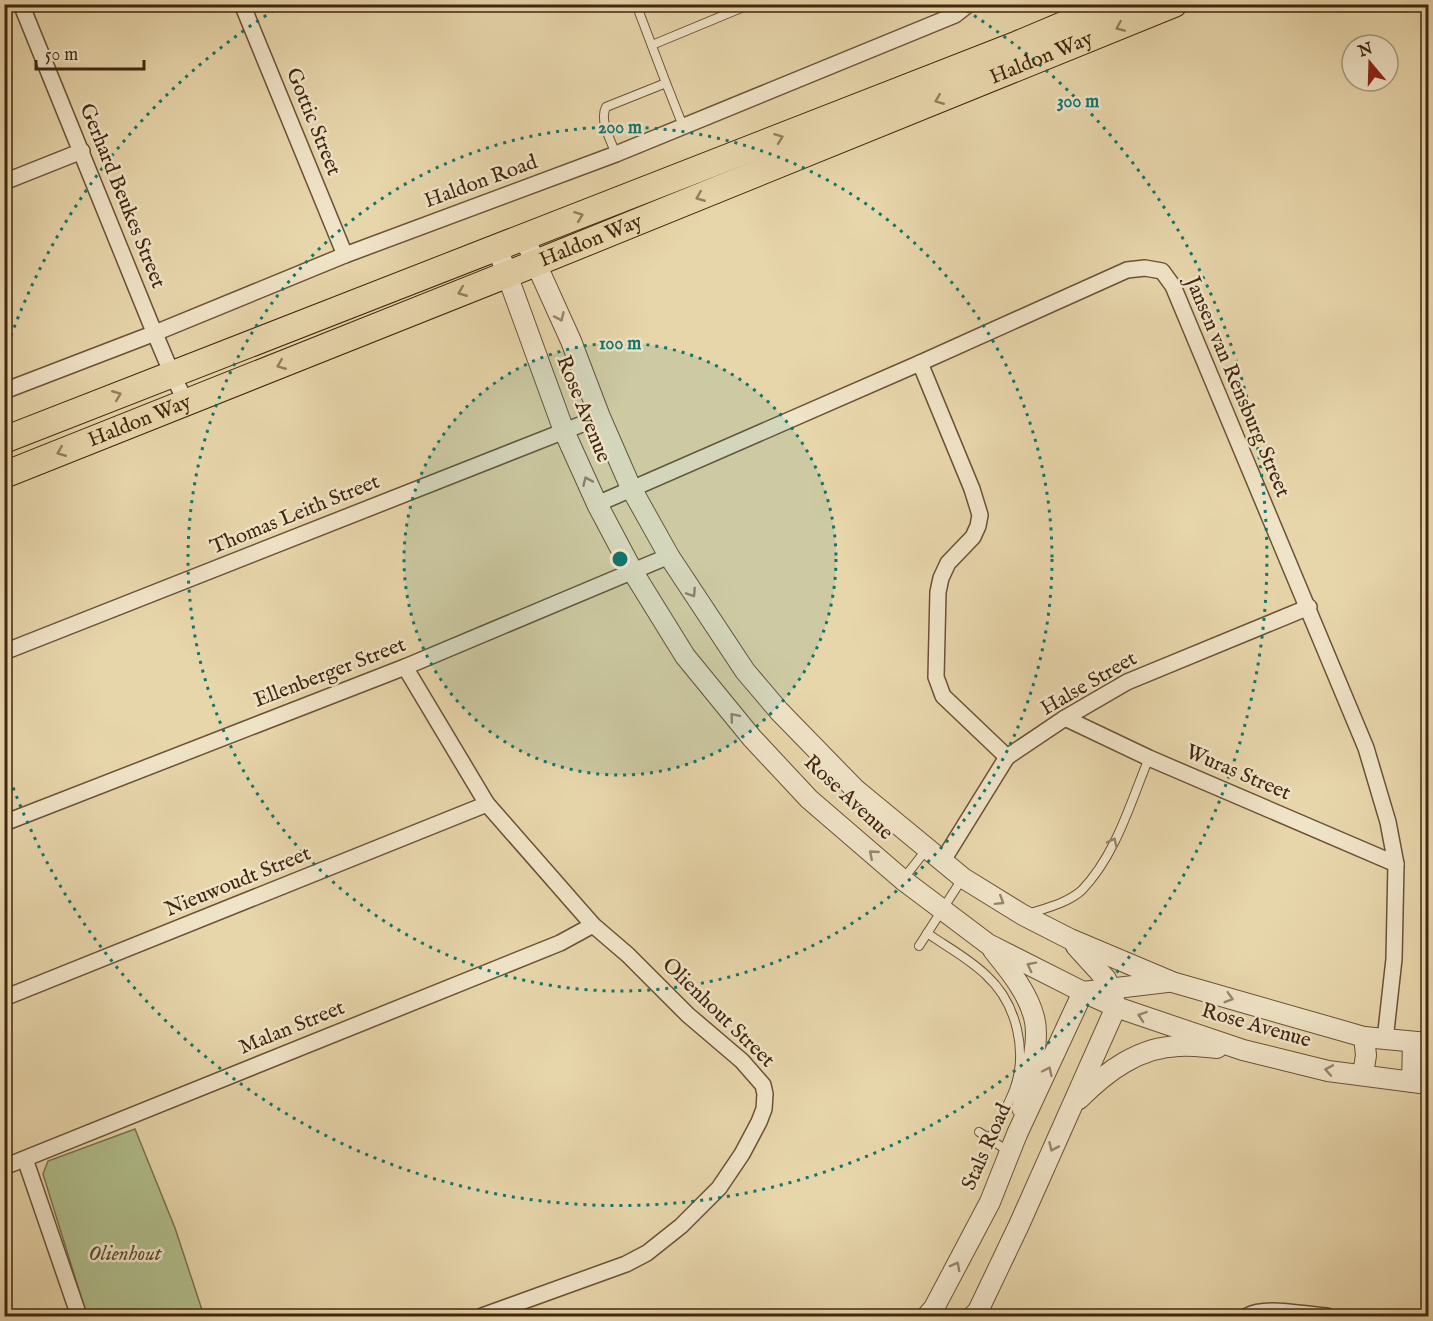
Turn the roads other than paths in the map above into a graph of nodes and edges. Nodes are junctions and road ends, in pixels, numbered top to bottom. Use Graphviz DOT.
graph roads {
  1 [pos="21,4"];
  2 [pos="242,4"];
  3 [pos="636,4"];
  4 [pos="751,4"];
  5 [pos="969,4"];
  6 [pos="1113,4"];
  7 [pos="1174,4"];
  8 [pos="652,45"];
  9 [pos="666,83"];
  10 [pos="877,112"];
  11 [pos="683,126"];
  12 [pos="82,151"];
  13 [pos="616,154"];
  14 [pos="724,159"];
  15 [pos="4,182"];
  16 [pos="735,183"];
  17 [pos="524,237"];
  18 [pos="497,247"];
  19 [pos="345,255"];
  20 [pos="536,263"];
  21 [pos="506,275"];
  22 [pos="359,300"];
  23 [pos="369,329"];
  24 [pos="155,333"];
  25 [pos="921,363"];
  26 [pos="172,374"];
  27 [pos="4,391"];
  28 [pos="186,402"];
  29 [pos="600,417"];
  30 [pos="564,431"];
  31 [pos="4,440"];
  32 [pos="4,475"];
  33 [pos="631,488"];
  34 [pos="597,504"];
  35 [pos="669,556"];
  36 [pos="633,572"];
  37 [pos="1309,607"];
  38 [pos="4,652"];
  39 [pos="405,667"];
  40 [pos="1065,718"];
  41 [pos="1007,757"];
  42 [pos="1149,758"];
  43 [pos="487,804"];
  44 [pos="4,823"];
  45 [pos="934,856"];
  46 [pos="1396,864"];
  47 [pos="963,878"];
  48 [pos="903,880"];
  49 [pos="942,910"];
  50 [pos="1023,915"];
  51 [pos="593,925"];
  52 [pos="927,933"];
  53 [pos="1070,939"];
  54 [pos="988,944"];
  55 [pos="919,946"];
  56 [pos="1172,982"];
  57 [pos="1111,988"];
  58 [pos="1083,992"];
  59 [pos="4,998"];
  60 [pos="1116,1007"];
  61 [pos="1364,1037"];
  62 [pos="1385,1040"];
  63 [pos="1421,1043"];
  64 [pos="1243,1050"];
  65 [pos="1363,1075"];
  66 [pos="1420,1083"];
  67 [pos="1070,1108"];
  68 [pos="980,1132"];
  69 [pos="989,1140"];
  70 [pos="1013,1143"];
  71 [pos="25,1159"];
  72 [pos="4,1167"];
  73 [pos="504,1308"];
  74 [pos="79,1317"];
  75 [pos="482,1317"];
  76 [pos="927,1317"];
  77 [pos="973,1317"];
  78 [pos="1247,1317"];
  79 [pos="1327,1317"];
  1 -- 12 [label="street, Gerhard Beukes Street"];
  2 -- 19 [label="street, Gottic Street"];
  3 -- 8 [label="lane"];
  4 -- 8 [label="lane"];
  5 -- 11 [label="street, Haldon Road"];
  6 -- 10 [label="highway, Haldon Way"];
  7 -- 10 [label="highway, Haldon Way, one-way"];
  8 -- 9 [label="lane"];
  9 -- 11 [label="lane"];
  9 -- 13 [label="lane"];
  14 -- 10 [label="highway, Haldon Way, one-way"];
  10 -- 16 [label="highway, Haldon Way"];
  11 -- 13 [label="street, Haldon Road"];
  12 -- 15 [label="street"];
  12 -- 24 [label="street, Gerhard Beukes Street"];
  13 -- 19 [label="street, Haldon Road"];
  14 -- 16 [label="highway"];
  17 -- 14 [label="highway, Haldon Way, one-way"];
  16 -- 20 [label="highway, Haldon Way, one-way"];
  17 -- 18 [label="highway, Haldon Way"];
  17 -- 20 [label="street, Rose Avenue"];
  18 -- 21 [label="street, Rose Avenue"];
  18 -- 22 [label="highway, Haldon Way"];
  19 -- 24 [label="street, Haldon Road"];
  20 -- 21 [label="highway, Haldon Way"];
  20 -- 29 [label="street, Rose Avenue, one-way"];
  21 -- 23 [label="highway, Haldon Way, one-way"];
  21 -- 30 [label="street, Rose Avenue"];
  22 -- 23 [label="highway"];
  22 -- 26 [label="highway, Haldon Way"];
  23 -- 28 [label="highway, Haldon Way, one-way"];
  24 -- 26 [label="street, Gerhard Beukes Street"];
  24 -- 27 [label="street, Haldon Road"];
  25 -- 33 [label="street, Jansen van Rensburg Street"];
  25 -- 37 [label="street, Jansen van Rensburg Street"];
  25 -- 41 [label="street"];
  26 -- 28 [label="street, Gerhard Beukes Street"];
  31 -- 26 [label="highway, Haldon Way, one-way"];
  28 -- 32 [label="highway, Haldon Way, one-way"];
  29 -- 30 [label="street, Thomas Leith Street"];
  29 -- 33 [label="street, Rose Avenue"];
  34 -- 30 [label="street, Rose Avenue, one-way"];
  30 -- 38 [label="street, Thomas Leith Street"];
  33 -- 34 [label="street, Jansen van Rensburg Street"];
  33 -- 35 [label="street, Rose Avenue"];
  34 -- 36 [label="street, Rose Avenue"];
  35 -- 36 [label="street, Ellenberger Street"];
  35 -- 45 [label="street, Rose Avenue, one-way"];
  36 -- 39 [label="street, Ellenberger Street"];
  48 -- 36 [label="street, Rose Avenue, one-way"];
  37 -- 40 [label="street, Halse Street"];
  37 -- 46 [label="street, Jansen van Rensburg Street"];
  39 -- 43 [label="street, Olienhout Street"];
  39 -- 44 [label="street, Ellenberger Street"];
  40 -- 41 [label="street, Halse Street"];
  40 -- 42 [label="street, Wuras Street"];
  41 -- 45 [label="street, Halse Street"];
  42 -- 46 [label="street, Wuras Street"];
  50 -- 42 [label="lane, one-way"];
  43 -- 51 [label="street, Olienhout Street"];
  43 -- 59 [label="street, Nieuwoudt Street"];
  45 -- 47 [label="street, Rose Avenue"];
  45 -- 48 [label="lane"];
  46 -- 62 [label="street, Jansen van Rensburg Street"];
  47 -- 49 [label="lane"];
  47 -- 50 [label="street, Rose Avenue, one-way"];
  48 -- 49 [label="street, Rose Avenue"];
  49 -- 52 [label="lane"];
  49 -- 54 [label="street, Rose Avenue"];
  50 -- 53 [label="street, Rose Avenue"];
  51 -- 71 [label="street, Malan Street"];
  51 -- 73 [label="street, Olienhout Street"];
  52 -- 55 [label="lane"];
  52 -- 69 [label="lane"];
  53 -- 56 [label="street, Rose Avenue"];
  53 -- 57 [label="street"];
  58 -- 54 [label="street, Rose Avenue, one-way"];
  54 -- 70 [label="street"];
  56 -- 57 [label="street"];
  56 -- 61 [label="street, Rose Avenue, one-way"];
  57 -- 58 [label="street"];
  57 -- 60 [label="street"];
  58 -- 60 [label="street, Rose Avenue"];
  70 -- 58 [label="street, Stals Road, one-way"];
  64 -- 60 [label="street, Rose Avenue, one-way"];
  60 -- 67 [label="street"];
  61 -- 62 [label="street, Rose Avenue"];
  61 -- 65 [label="street"];
  62 -- 63 [label="street, Rose Avenue"];
  63 -- 66 [label="street"];
  65 -- 64 [label="street, Rose Avenue, one-way"];
  64 -- 67 [label="street"];
  65 -- 66 [label="street, Rose Avenue"];
  67 -- 77 [label="street, one-way"];
  68 -- 69 [label="lane"];
  69 -- 70 [label="lane"];
  76 -- 70 [label="street, Stals Road, one-way"];
  71 -- 72 [label="street, Malan Street"];
  71 -- 74 [label="street"];
  73 -- 75 [label="street, Olienhout Street"];
  78 -- 79 [label="street"];
}
